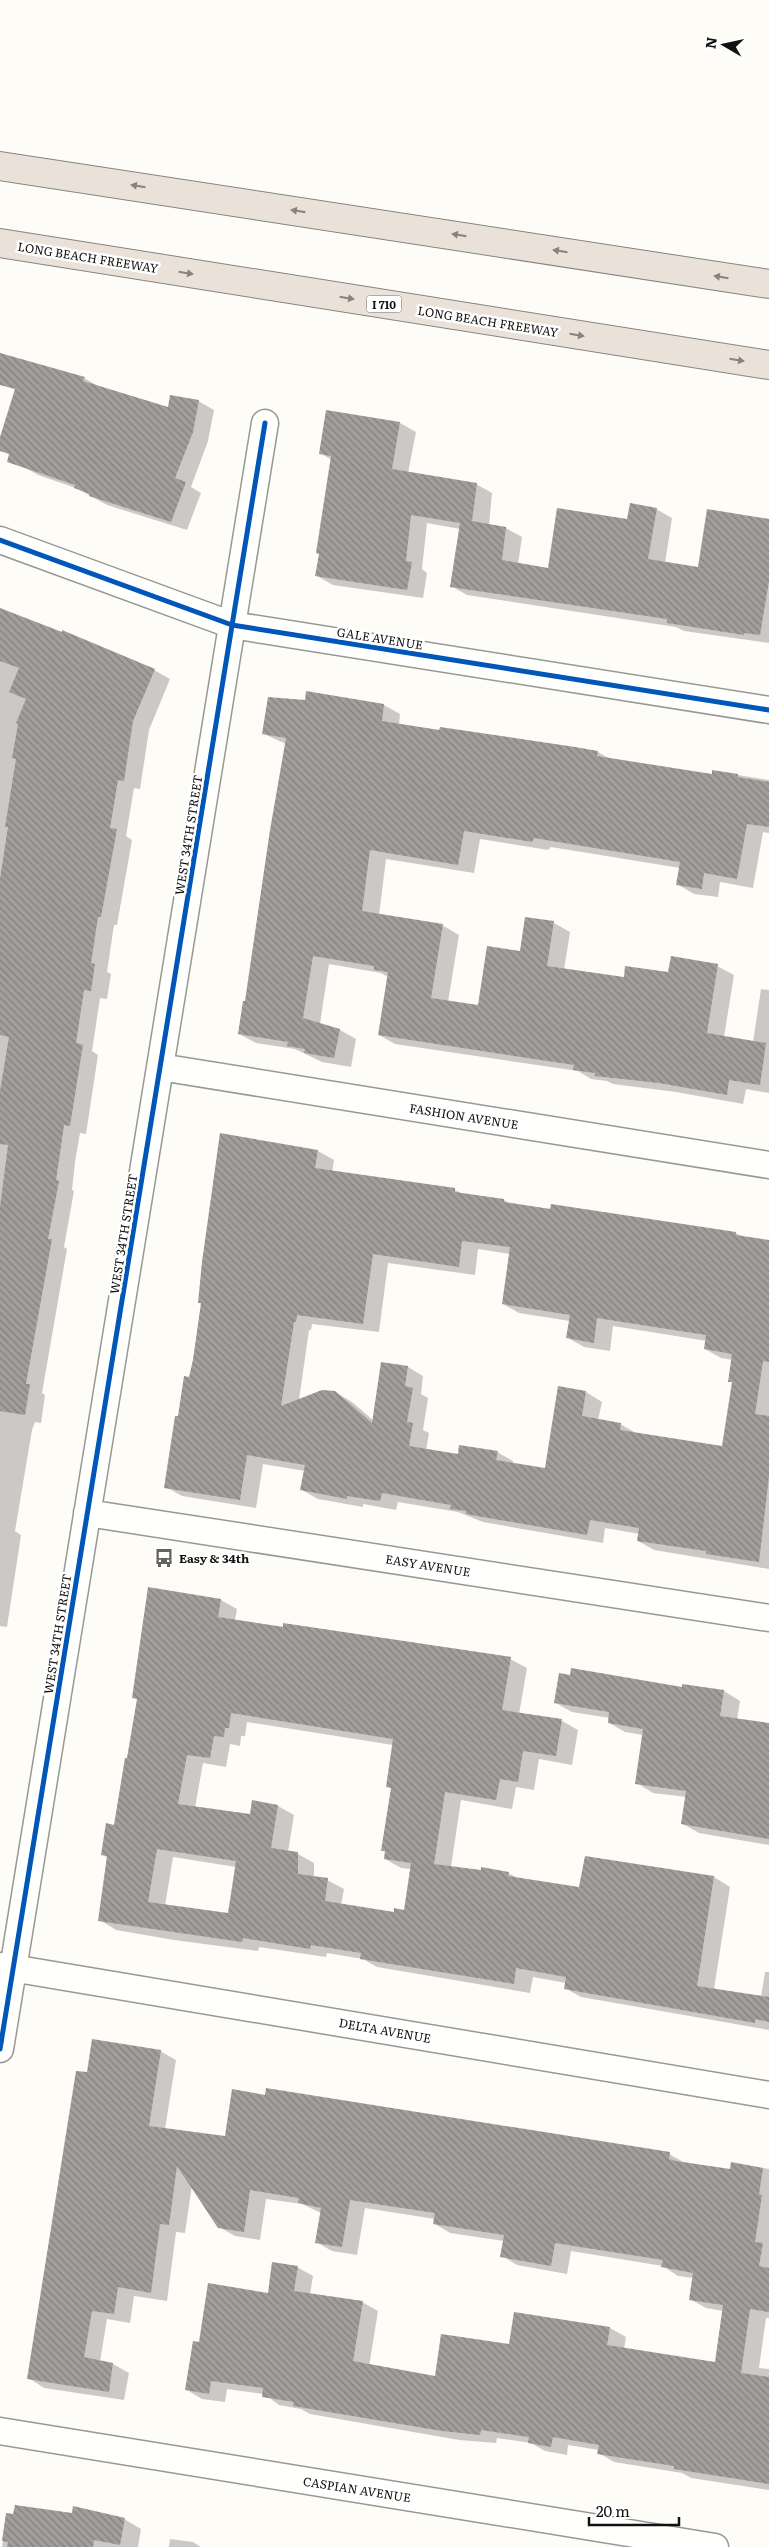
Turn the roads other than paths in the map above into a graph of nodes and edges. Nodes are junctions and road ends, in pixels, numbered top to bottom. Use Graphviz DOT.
graph roads {
  1 [pos="0,166"];
  2 [pos="0,243"];
  3 [pos="769,284"];
  4 [pos="769,365"];
  5 [pos="265,423"];
  6 [pos="0,540"];
  7 [pos="232,625"];
  8 [pos="769,710"];
  9 [pos="160,1067"];
  10 [pos="769,1165"];
  11 [pos="87,1513"];
  12 [pos="769,1618"];
  13 [pos="7,1967"];
  14 [pos="0,2049"];
  15 [pos="769,2095"];
  16 [pos="0,2431"];
  17 [pos="715,2547"];
  3 -- 1 [label="highway, one-way"];
  2 -- 4 [label="highway, LONG BEACH FREEWAY / I 710, one-way"];
  5 -- 7 [label="street, WEST 34TH STREET"];
  6 -- 7 [label="street, GALE AVENUE"];
  7 -- 8 [label="street, GALE AVENUE"];
  7 -- 9 [label="street, WEST 34TH STREET"];
  9 -- 10 [label="street, FASHION AVENUE"];
  9 -- 11 [label="street, WEST 34TH STREET"];
  11 -- 12 [label="street, EASY AVENUE"];
  11 -- 13 [label="street, WEST 34TH STREET"];
  13 -- 14 [label="street, WEST 34TH STREET"];
  13 -- 15 [label="street, DELTA AVENUE"];
  16 -- 17 [label="street, CASPIAN AVENUE"];
}
